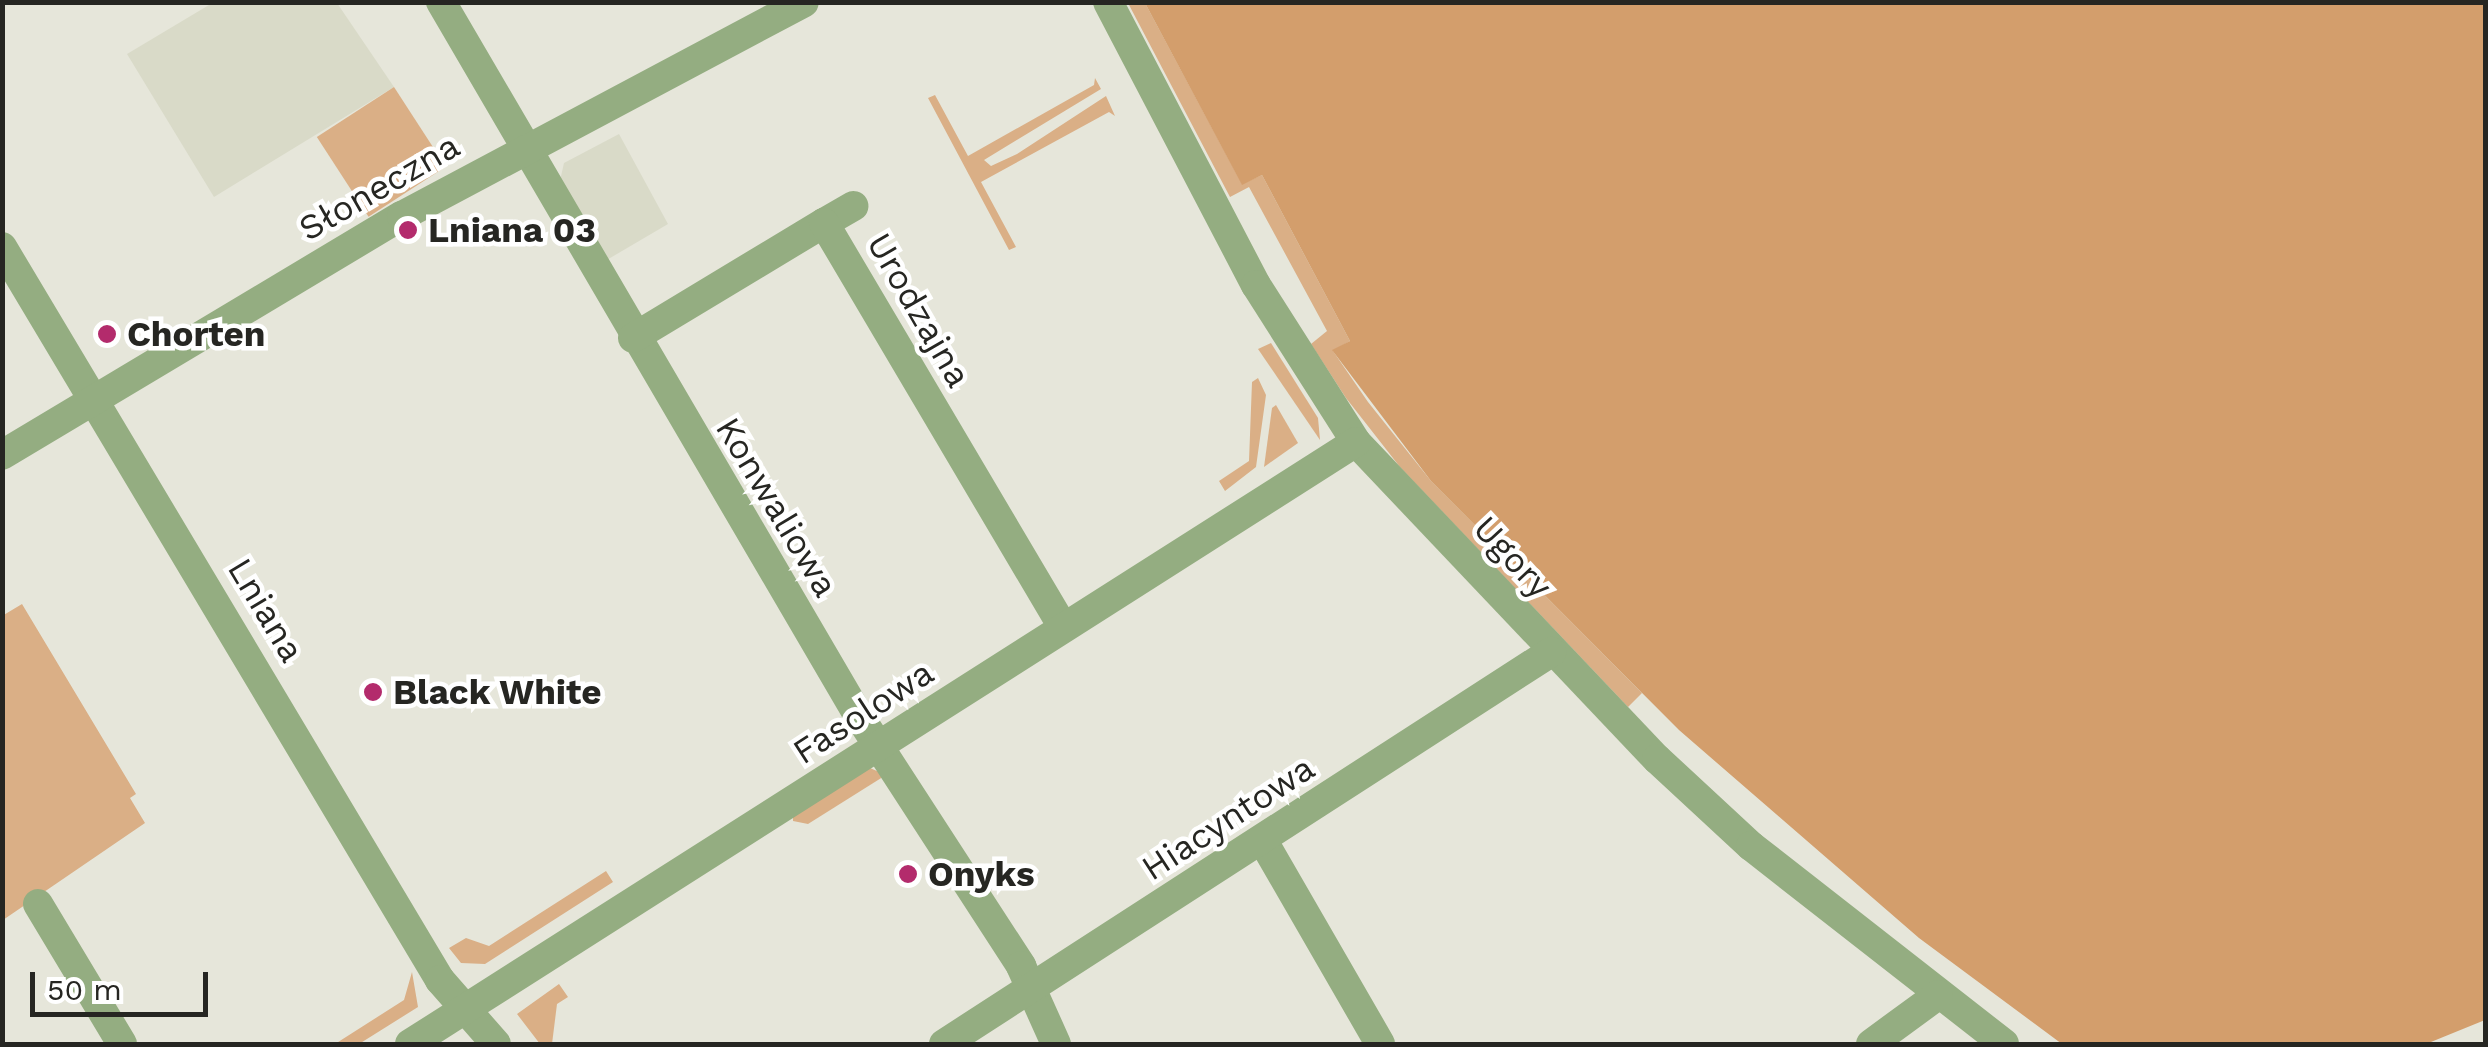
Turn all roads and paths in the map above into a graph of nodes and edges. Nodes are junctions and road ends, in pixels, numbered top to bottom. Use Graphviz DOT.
graph roads {
  1 [pos="441,2"];
  2 [pos="804,2"];
  3 [pos="1108,2"];
  4 [pos="524,148"];
  5 [pos="854,206"];
  6 [pos="824,224"];
  7 [pos="2,247"];
  8 [pos="633,338"];
  9 [pos="93,402"];
  10 [pos="1356,442"];
  11 [pos="2,455"];
  12 [pos="1063,627"];
  13 [pos="1551,652"];
  14 [pos="878,748"];
  15 [pos="1263,841"];
  16 [pos="38,904"];
  17 [pos="1029,990"];
  18 [pos="1938,995"];
  19 [pos="464,1011"];
  20 [pos="122,1044"];
  21 [pos="410,1044"];
  22 [pos="496,1044"];
  23 [pos="944,1044"];
  24 [pos="1056,1044"];
  25 [pos="1380,1044"];
  26 [pos="1872,1044"];
  27 [pos="2004,1044"];
  1 -- 4 [label="street, Konwaliowa"];
  2 -- 4 [label="street, Słoneczna"];
  3 -- 10 [label="street, Ugory"];
  4 -- 8 [label="street, Konwaliowa"];
  4 -- 9 [label="street, Słoneczna"];
  5 -- 6 [label="street"];
  6 -- 8 [label="street, Urodzajna"];
  6 -- 12 [label="street, Urodzajna"];
  7 -- 9 [label="street, Lniana"];
  8 -- 14 [label="street, Konwaliowa"];
  9 -- 11 [label="street, Słoneczna"];
  9 -- 19 [label="street, Lniana"];
  10 -- 12 [label="street, Fasolowa"];
  10 -- 13 [label="street, Ugory"];
  12 -- 14 [label="street, Fasolowa"];
  13 -- 15 [label="street, Hiacyntowa"];
  13 -- 18 [label="street, Ugory"];
  14 -- 17 [label="street, Konwaliowa"];
  14 -- 19 [label="street, Fasolowa"];
  15 -- 17 [label="street, Hiacyntowa"];
  15 -- 25 [label="street"];
  16 -- 20 [label="street"];
  17 -- 23 [label="street, Hiacyntowa"];
  17 -- 24 [label="street, Konwaliowa"];
  18 -- 26 [label="street"];
  18 -- 27 [label="street, Ugory"];
  19 -- 21 [label="street, Fasolowa"];
  19 -- 22 [label="street, Lniana"];
}
